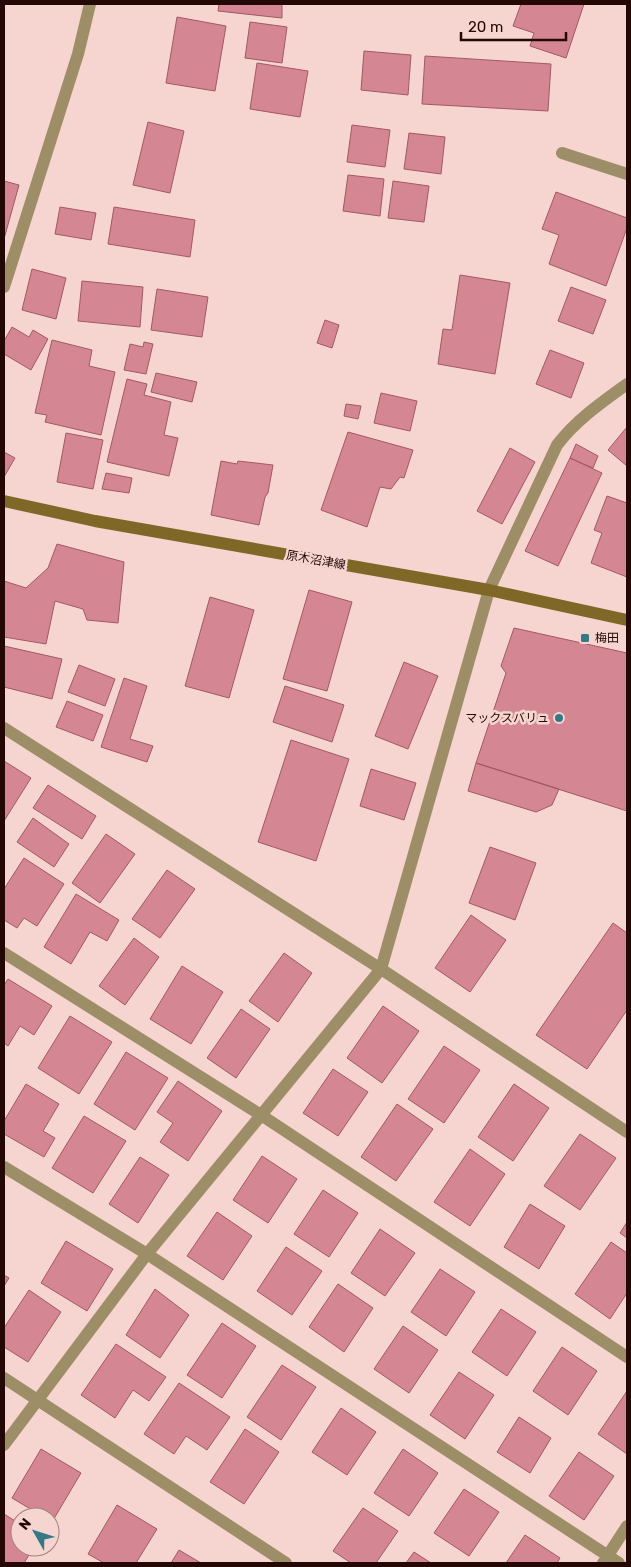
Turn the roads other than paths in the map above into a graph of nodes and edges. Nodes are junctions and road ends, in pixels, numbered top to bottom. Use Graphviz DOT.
graph roads {
  1 [pos="90,4"];
  2 [pos="562,153"];
  3 [pos="627,174"];
  4 [pos="4,288"];
  5 [pos="627,384"];
  6 [pos="4,501"];
  7 [pos="489,590"];
  8 [pos="627,620"];
  9 [pos="4,728"];
  10 [pos="4,953"];
  11 [pos="381,969"];
  12 [pos="261,1115"];
  13 [pos="627,1132"];
  14 [pos="4,1167"];
  15 [pos="147,1254"];
  16 [pos="627,1357"];
  17 [pos="4,1378"];
  18 [pos="39,1400"];
  19 [pos="4,1445"];
  20 [pos="627,1526"];
  21 [pos="610,1561"];
  22 [pos="286,1563"];
  1 -- 4 [label="street"];
  2 -- 3 [label="street"];
  5 -- 7 [label="street"];
  6 -- 7 [label="main road, 原木沼津線"];
  7 -- 8 [label="main road, 原木沼津線"];
  7 -- 11 [label="street"];
  9 -- 11 [label="street"];
  10 -- 12 [label="street"];
  11 -- 12 [label="street"];
  11 -- 13 [label="street"];
  12 -- 15 [label="street"];
  12 -- 16 [label="street"];
  14 -- 15 [label="street"];
  15 -- 18 [label="street"];
  15 -- 21 [label="street"];
  17 -- 18 [label="street"];
  18 -- 19 [label="street"];
  18 -- 22 [label="street"];
  20 -- 21 [label="street"];
}
